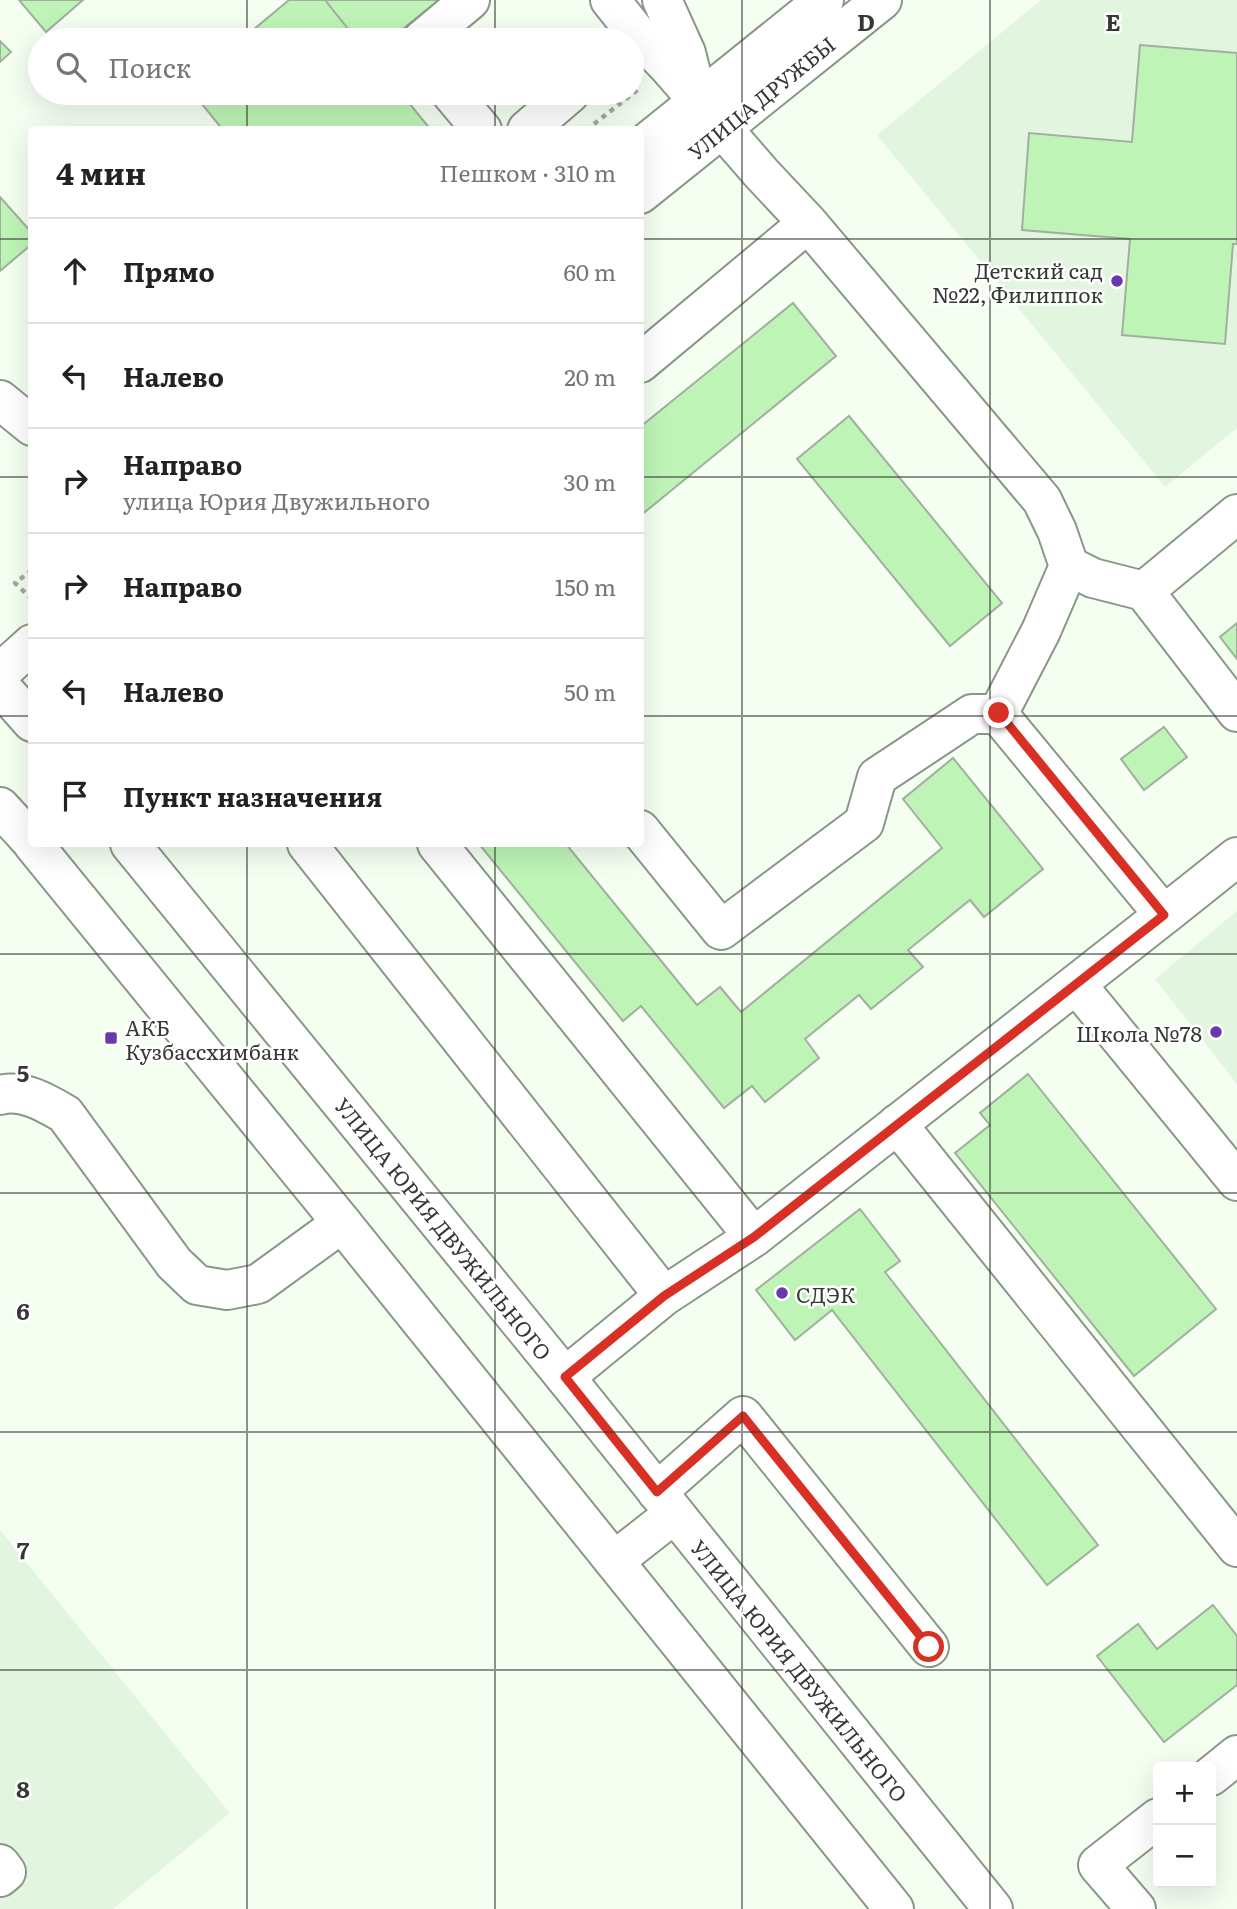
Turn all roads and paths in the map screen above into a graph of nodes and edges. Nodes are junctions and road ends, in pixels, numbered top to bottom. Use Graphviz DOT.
graph roads {
  1 [pos="470,0"];
  2 [pos="610,0"];
  3 [pos="662,0"];
  4 [pos="882,0"];
  5 [pos="804,6"];
  6 [pos="436,28"];
  7 [pos="628,28"];
  8 [pos="644,46"];
  9 [pos="461,105"];
  10 [pos="556,105"];
  11 [pos="710,115"];
  12 [pos="479,126"];
  13 [pos="532,126"];
  14 [pos="644,146"];
  15 [pos="644,189"];
  16 [pos="808,223"];
  17 [pos="644,360"];
  18 [pos="0,400"];
  19 [pos="28,423"];
  20 [pos="1237,514"];
  21 [pos="1069,566"];
  22 [pos="28,573"];
  23 [pos="1144,591"];
  24 [pos="28,595"];
  25 [pos="28,656"];
  26 [pos="13,699"];
  27 [pos="1237,712"];
  28 [pos="999,713"];
  29 [pos="0,807"];
  30 [pos="644,835"];
  31 [pos="28,838"];
  32 [pos="35,847"];
  33 [pos="132,847"];
  34 [pos="309,847"];
  35 [pos="439,847"];
  36 [pos="1237,858"];
  37 [pos="1164,915"];
  38 [pos="1076,985"];
  39 [pos="0,1095"];
  40 [pos="897,1124"];
  41 [pos="1237,1181"];
  42 [pos="342,1223"];
  43 [pos="754,1237"];
  44 [pos="664,1296"];
  45 [pos="565,1377"];
  46 [pos="666,1503"];
  47 [pos="1237,1547"];
  48 [pos="614,1561"];
  49 [pos="929,1647"];
  50 [pos="1237,1755"];
  51 [pos="1216,1772"];
  52 [pos="1153,1822"];
  53 [pos="0,1864"];
  54 [pos="0,1877"];
  55 [pos="894,1909"];
  56 [pos="993,1909"];
  57 [pos="1136,1909"];
  1 -- 6 [label="main road"];
  2 -- 7 [label="main road"];
  3 -- 11 [label="main road"];
  4 -- 11 [label="main road, УЛИЦА ДРУЖБЫ"];
  5 -- 11 [label="main road, УЛИЦА ДРУЖБЫ"];
  8 -- 11 [label="main road"];
  9 -- 12 [label="main road"];
  10 -- 13 [label="main road"];
  11 -- 14 [label="main road, УЛИЦА ДРУЖБЫ"];
  11 -- 15 [label="main road, УЛИЦА ДРУЖБЫ"];
  11 -- 16 [label="main road"];
  16 -- 17 [label="main road"];
  16 -- 21 [label="main road"];
  18 -- 19 [label="main road"];
  20 -- 23 [label="main road"];
  21 -- 23 [label="main road"];
  21 -- 28 [label="main road"];
  22 -- 24 [label="path"];
  23 -- 27 [label="main road"];
  25 -- 26 [label="main road"];
  28 -- 30 [label="main road"];
  28 -- 37 [label="main road"];
  29 -- 31 [label="main road"];
  32 -- 42 [label="main road"];
  33 -- 45 [label="main road, УЛИЦА ЮРИЯ ДВУЖИЛЬНОГО"];
  34 -- 44 [label="main road"];
  35 -- 43 [label="main road"];
  36 -- 37 [label="main road"];
  37 -- 38 [label="main road"];
  38 -- 40 [label="main road"];
  38 -- 41 [label="main road"];
  39 -- 42 [label="main road"];
  40 -- 43 [label="main road"];
  40 -- 47 [label="main road"];
  42 -- 48 [label="main road"];
  43 -- 44 [label="main road"];
  44 -- 45 [label="main road"];
  45 -- 46 [label="main road, УЛИЦА ЮРИЯ ДВУЖИЛЬНОГО"];
  46 -- 48 [label="main road"];
  46 -- 49 [label="main road"];
  46 -- 56 [label="main road, УЛИЦА ЮРИЯ ДВУЖИЛЬНОГО"];
  48 -- 55 [label="main road"];
  50 -- 51 [label="main road"];
  52 -- 57 [label="main road"];
  53 -- 54 [label="main road"];
}
